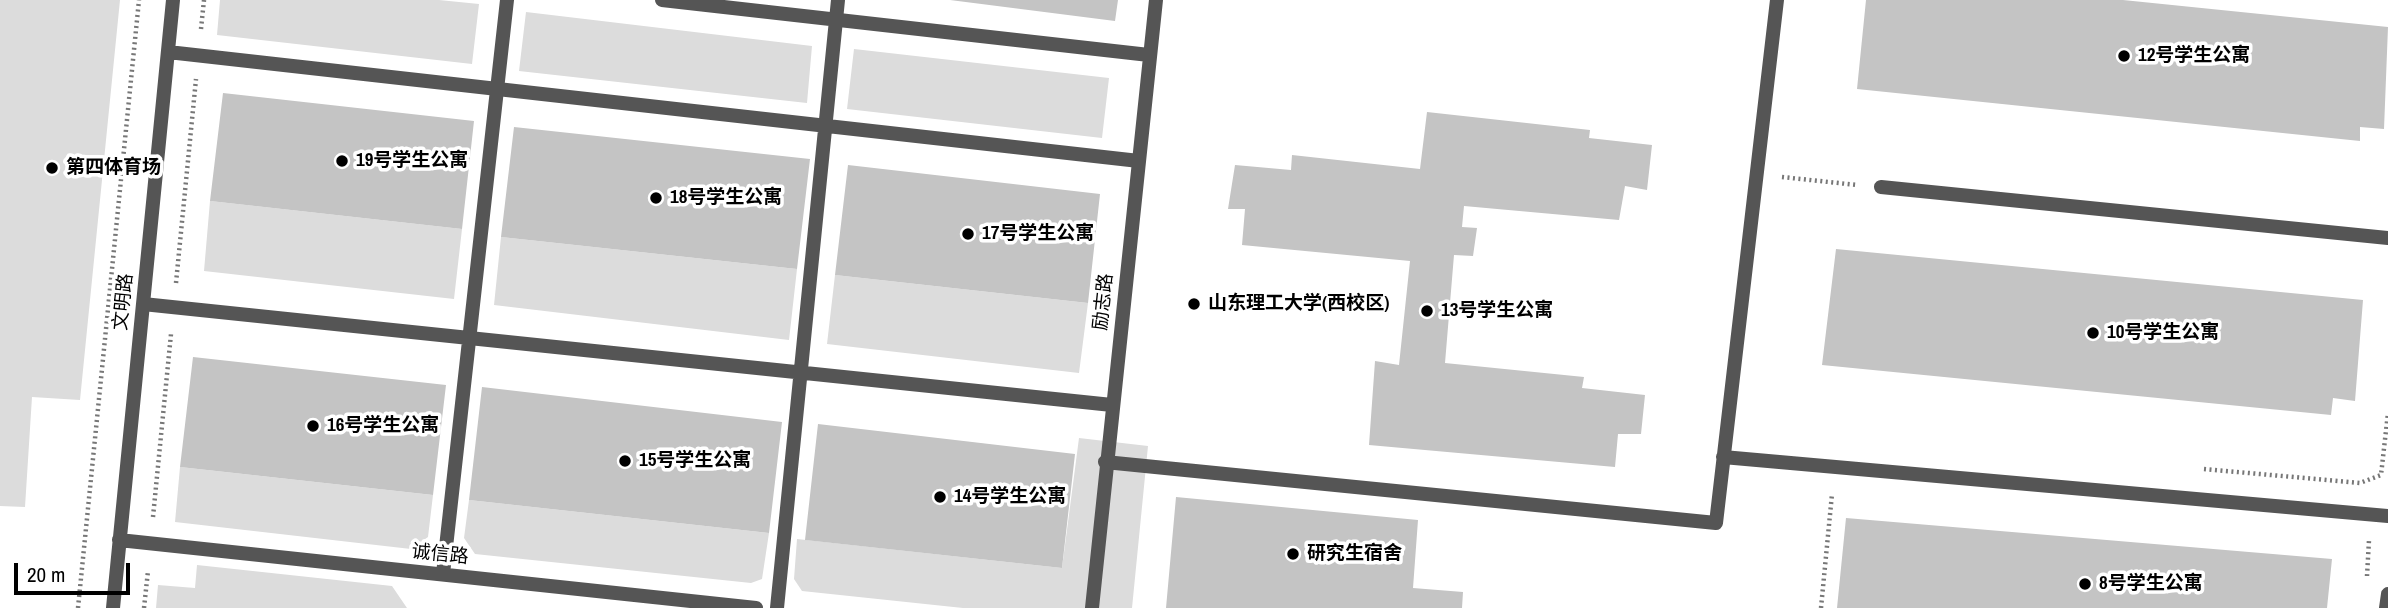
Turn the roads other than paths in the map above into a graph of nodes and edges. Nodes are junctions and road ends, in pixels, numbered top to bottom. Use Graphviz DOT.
graph roads {
  1 [pos="173,0"];
  2 [pos="508,0"];
  3 [pos="662,0"];
  4 [pos="838,0"];
  5 [pos="1156,0"];
  6 [pos="1777,0"];
  7 [pos="835,20"];
  8 [pos="168,52"];
  9 [pos="1149,55"];
  10 [pos="499,89"];
  11 [pos="825,126"];
  12 [pos="1139,161"];
  13 [pos="1881,187"];
  14 [pos="2388,239"];
  15 [pos="143,303"];
  16 [pos="470,338"];
  17 [pos="801,373"];
  18 [pos="1112,405"];
  19 [pos="1723,457"];
  20 [pos="1105,462"];
  21 [pos="2388,516"];
  22 [pos="119,540"];
  23 [pos="443,574"];
  24 [pos="2388,594"];
  25 [pos="113,608"];
  26 [pos="756,608"];
  27 [pos="777,608"];
  28 [pos="1092,608"];
  29 [pos="2386,608"];
  1 -- 8 [label="street, 文明路"];
  2 -- 10 [label="street"];
  3 -- 7 [label="street"];
  4 -- 7 [label="street"];
  5 -- 9 [label="street, 励志路"];
  6 -- 19 [label="street"];
  7 -- 9 [label="street"];
  7 -- 11 [label="street"];
  8 -- 10 [label="street"];
  8 -- 15 [label="street, 文明路"];
  9 -- 12 [label="street, 励志路"];
  10 -- 11 [label="street"];
  10 -- 16 [label="street"];
  11 -- 12 [label="street"];
  11 -- 17 [label="street"];
  12 -- 18 [label="street, 励志路"];
  13 -- 14 [label="street"];
  15 -- 16 [label="street"];
  15 -- 22 [label="street, 文明路"];
  16 -- 17 [label="street"];
  16 -- 23 [label="street"];
  17 -- 18 [label="street"];
  17 -- 27 [label="street"];
  18 -- 20 [label="street, 励志路"];
  19 -- 20 [label="street"];
  19 -- 21 [label="street"];
  20 -- 28 [label="street, 励志路"];
  22 -- 23 [label="street, 诚信路"];
  22 -- 25 [label="street, 文明路"];
  23 -- 26 [label="street, 诚信路"];
  24 -- 29 [label="street"];
}
